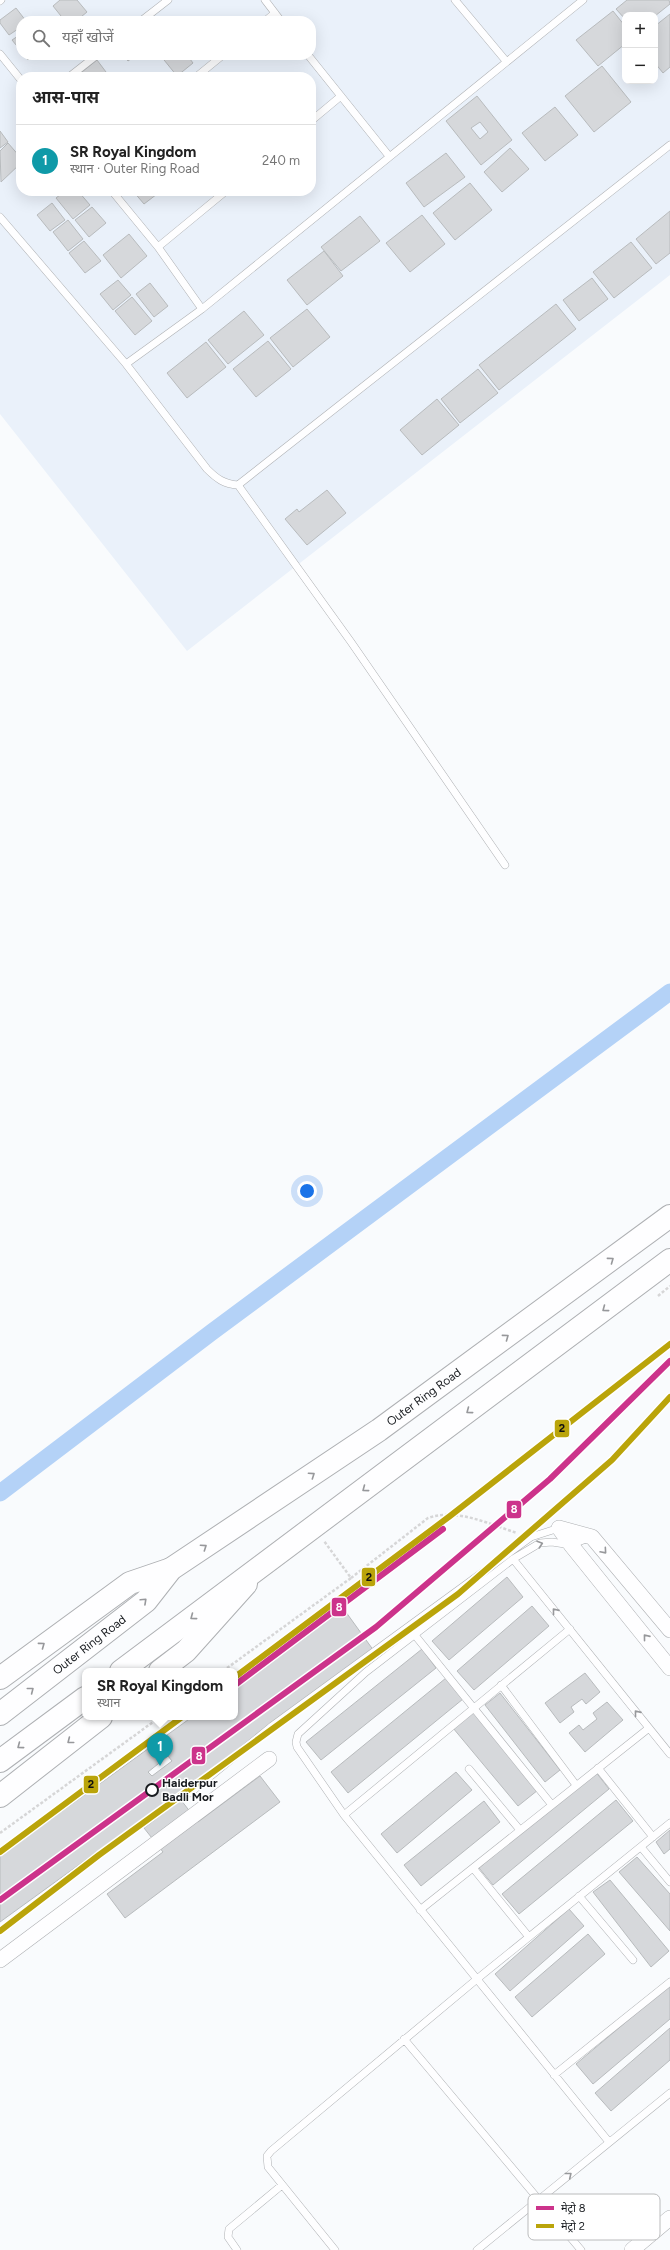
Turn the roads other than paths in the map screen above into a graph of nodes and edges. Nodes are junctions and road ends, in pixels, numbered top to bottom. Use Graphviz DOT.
graph roads {
  1 [pos="168,0"];
  2 [pos="264,0"];
  3 [pos="455,0"];
  4 [pos="583,0"];
  5 [pos="275,13"];
  6 [pos="148,16"];
  7 [pos="271,16"];
  8 [pos="277,16"];
  9 [pos="0,54"];
  10 [pos="91,60"];
  11 [pos="218,60"];
  12 [pos="312,60"];
  13 [pos="506,61"];
  14 [pos="75,72"];
  15 [pos="202,72"];
  16 [pos="16,74"];
  17 [pos="341,96"];
  18 [pos="316,117"];
  19 [pos="670,146"];
  20 [pos="389,156"];
  21 [pos="116,196"];
  22 [pos="220,196"];
  23 [pos="0,217"];
  24 [pos="158,247"];
  25 [pos="202,309"];
  26 [pos="126,364"];
  27 [pos="238,485"];
  28 [pos="505,864"];
  29 [pos="670,1216"];
  30 [pos="670,1260"];
  31 [pos="559,1528"];
  32 [pos="592,1537"];
  33 [pos="570,1545"];
  34 [pos="513,1559"];
  35 [pos="261,1566"];
  36 [pos="171,1569"];
  37 [pos="570,1629"];
  38 [pos="670,1630"];
  39 [pos="414,1634"];
  40 [pos="125,1668"];
  41 [pos="164,1668"];
  42 [pos="670,1668"];
  43 [pos="0,1678"];
  44 [pos="501,1685"];
  45 [pos="82,1700"];
  46 [pos="473,1708"];
  47 [pos="0,1714"];
  48 [pos="97,1720"];
  49 [pos="649,1728"];
  50 [pos="670,1754"];
  51 [pos="269,1759"];
  52 [pos="0,1761"];
  53 [pos="469,1768"];
  54 [pos="598,1768"];
  55 [pos="576,1785"];
  56 [pos="190,1793"];
  57 [pos="0,1796"];
  58 [pos="552,1805"];
  59 [pos="344,1815"];
  60 [pos="670,1823"];
  61 [pos="520,1830"];
  62 [pos="653,1837"];
  63 [pos="641,1847"];
  64 [pos="473,1868"];
  65 [pos="670,1882"];
  66 [pos="579,1896"];
  67 [pos="420,1910"];
  68 [pos="529,1937"];
  69 [pos="0,1960"];
  70 [pos="633,1960"];
  71 [pos="477,1979"];
  72 [pos="670,1982"];
  73 [pos="404,2039"];
  74 [pos="554,2075"];
  75 [pos="670,2092"];
  76 [pos="609,2142"];
  77 [pos="282,2185"];
  78 [pos="534,2194"];
  79 [pos="546,2194"];
  80 [pos="528,2209"];
  81 [pos="670,2218"];
  82 [pos="660,2226"];
  83 [pos="572,2240"];
  84 [pos="644,2240"];
  85 [pos="237,2250"];
  86 [pos="335,2250"];
  87 [pos="477,2250"];
  88 [pos="580,2250"];
  89 [pos="632,2250"];
  1 -- 6 [label="lane"];
  2 -- 5 [label="lane"];
  3 -- 13 [label="lane"];
  4 -- 13 [label="lane"];
  5 -- 7 [label="lane"];
  5 -- 8 [label="lane"];
  9 -- 16 [label="lane"];
  10 -- 14 [label="lane"];
  11 -- 15 [label="lane"];
  12 -- 17 [label="lane"];
  13 -- 20 [label="lane"];
  17 -- 18 [label="lane"];
  17 -- 20 [label="lane"];
  19 -- 27 [label="lane"];
  20 -- 25 [label="lane"];
  21 -- 24 [label="lane"];
  22 -- 24 [label="lane"];
  23 -- 26 [label="lane"];
  24 -- 25 [label="lane"];
  25 -- 26 [label="lane"];
  26 -- 27 [label="lane"];
  27 -- 28 [label="lane"];
  36 -- 29 [label="main road, Outer Ring Road, one-way"];
  30 -- 35 [label="main road, one-way"];
  31 -- 32 [label="street"];
  31 -- 33 [label="street"];
  31 -- 56 [label="lane"];
  32 -- 33 [label="lane"];
  32 -- 38 [label="street, one-way"];
  34 -- 33 [label="lane, one-way"];
  42 -- 33 [label="street, one-way"];
  37 -- 34 [label="lane, one-way"];
  34 -- 39 [label="lane"];
  35 -- 40 [label="main road, one-way"];
  35 -- 41 [label="main road"];
  43 -- 36 [label="main road, Outer Ring Road, one-way"];
  47 -- 36 [label="main road, Outer Ring Road, one-way"];
  37 -- 44 [label="lane"];
  49 -- 37 [label="lane, one-way"];
  39 -- 46 [label="lane"];
  39 -- 59 [label="lane"];
  44 -- 46 [label="lane"];
  44 -- 55 [label="lane"];
  45 -- 52 [label="main road, one-way"];
  46 -- 58 [label="lane"];
  46 -- 59 [label="lane"];
  48 -- 57 [label="main road, one-way"];
  49 -- 50 [label="lane"];
  49 -- 54 [label="lane"];
  51 -- 69 [label="street"];
  53 -- 61 [label="lane"];
  54 -- 55 [label="lane"];
  54 -- 62 [label="lane"];
  55 -- 58 [label="lane"];
  58 -- 61 [label="lane"];
  59 -- 67 [label="lane"];
  60 -- 62 [label="lane"];
  61 -- 64 [label="lane"];
  62 -- 63 [label="lane"];
  63 -- 65 [label="lane"];
  63 -- 66 [label="lane"];
  64 -- 67 [label="lane"];
  64 -- 68 [label="lane"];
  66 -- 68 [label="lane"];
  66 -- 70 [label="lane"];
  67 -- 71 [label="lane"];
  68 -- 71 [label="lane"];
  71 -- 73 [label="lane"];
  71 -- 74 [label="lane"];
  72 -- 74 [label="lane"];
  73 -- 77 [label="lane"];
  73 -- 78 [label="lane"];
  74 -- 76 [label="lane"];
  75 -- 76 [label="lane"];
  79 -- 76 [label="lane, one-way"];
  77 -- 85 [label="lane"];
  77 -- 86 [label="lane"];
  80 -- 87 [label="lane"];
  81 -- 82 [label="street"];
  83 -- 88 [label="lane"];
  84 -- 89 [label="street"];
}
